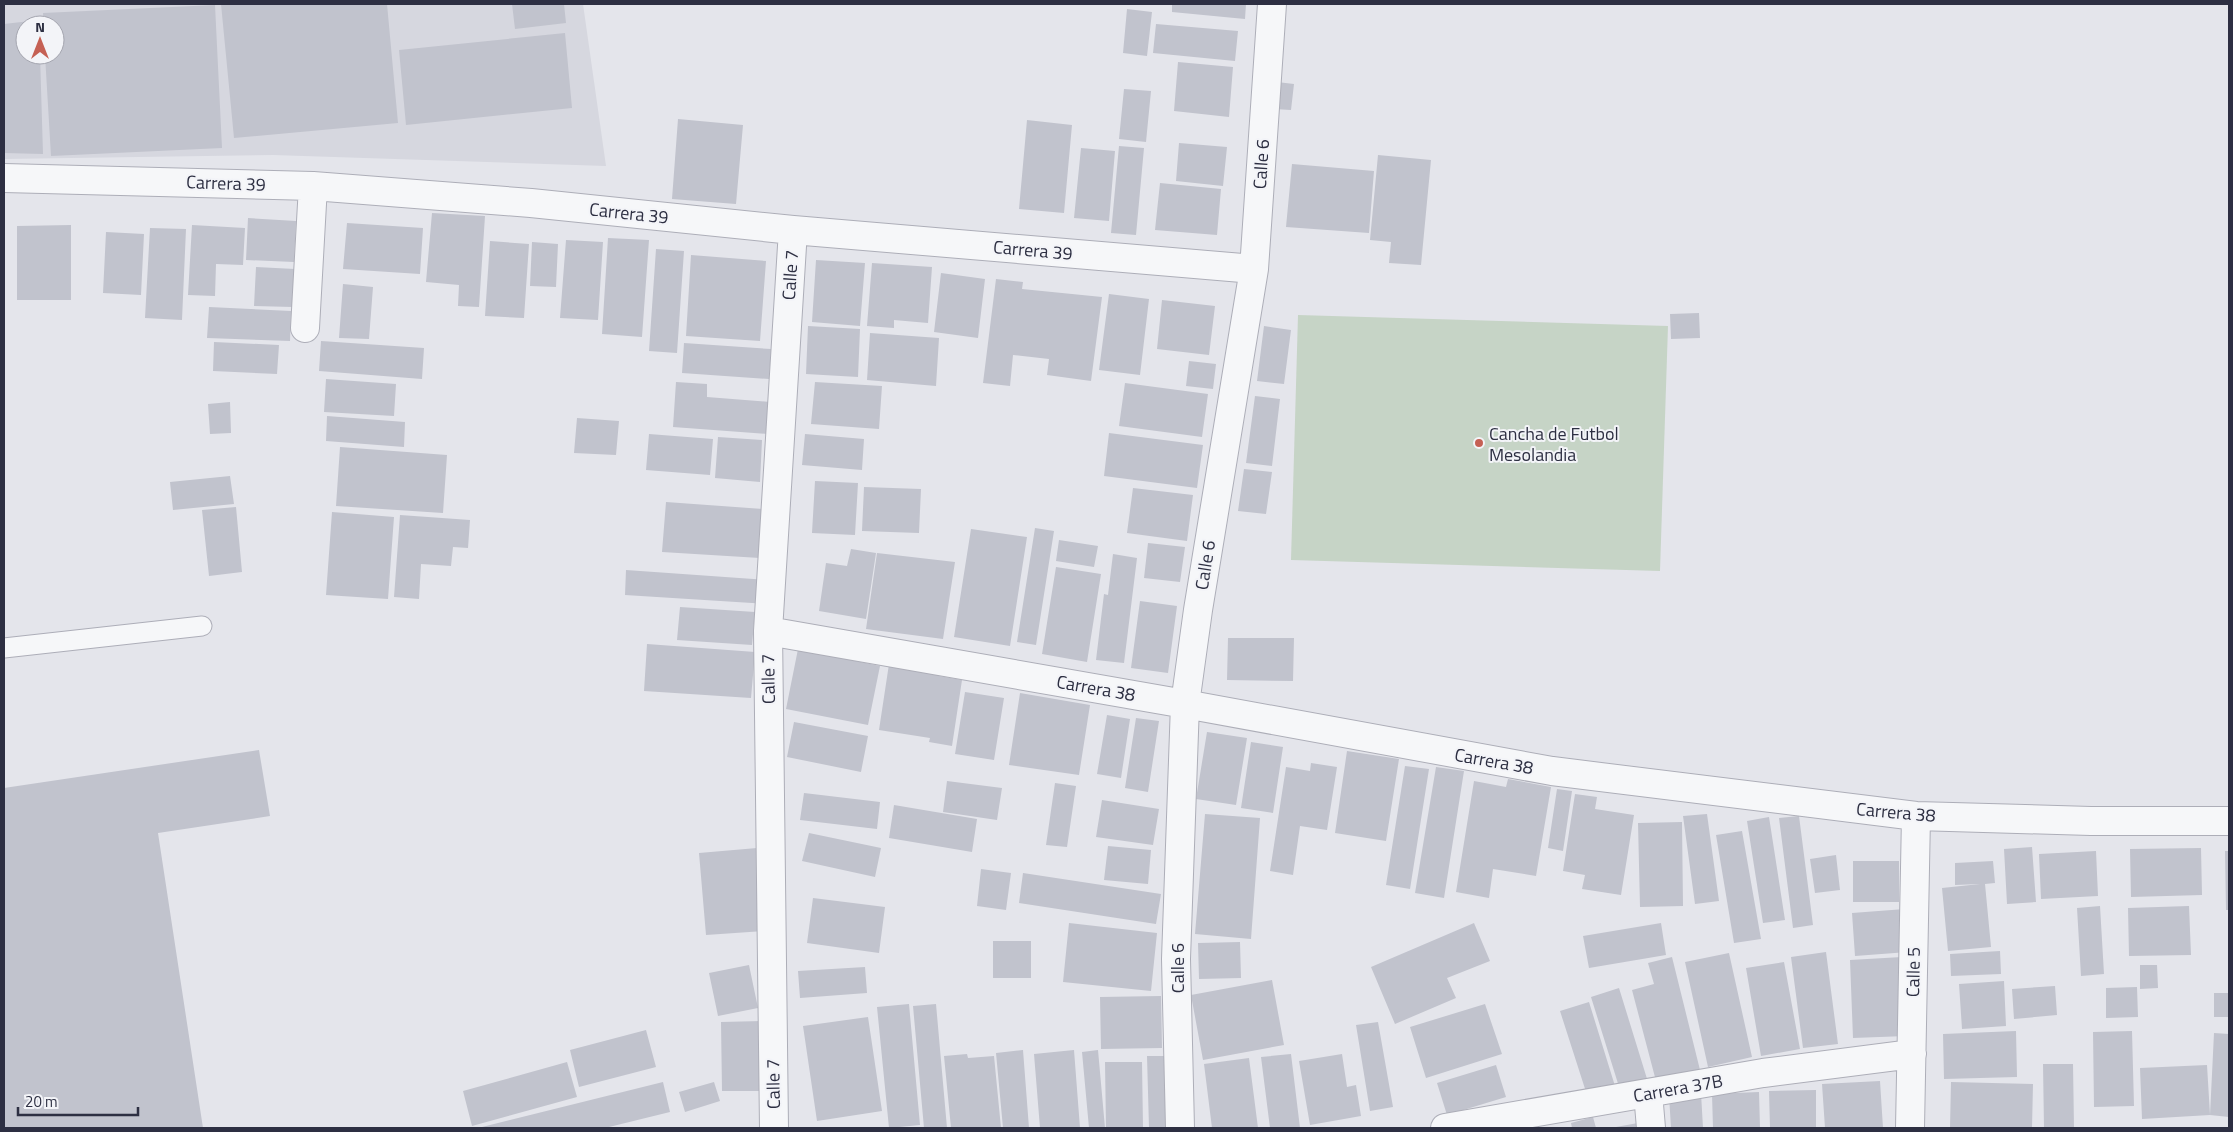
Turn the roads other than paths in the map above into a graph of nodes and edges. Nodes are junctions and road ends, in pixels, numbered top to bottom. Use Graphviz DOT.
graph roads {
  1 [pos="1272,4"];
  2 [pos="4,178"];
  3 [pos="313,186"];
  4 [pos="793,230"];
  5 [pos="1254,269"];
  6 [pos="306,328"];
  7 [pos="202,626"];
  8 [pos="768,630"];
  9 [pos="4,648"];
  10 [pos="1185,704"];
  11 [pos="1916,816"];
  12 [pos="2229,821"];
  13 [pos="1912,1054"];
  14 [pos="1648,1094"];
  15 [pos="774,1128"];
  16 [pos="1180,1128"];
  17 [pos="1445,1128"];
  18 [pos="1651,1128"];
  19 [pos="1910,1128"];
  1 -- 5 [label="street, Calle 6"];
  2 -- 3 [label="street, Carrera 39"];
  3 -- 4 [label="street, Carrera 39"];
  3 -- 6 [label="street"];
  4 -- 5 [label="street, Carrera 39"];
  4 -- 8 [label="street, Calle 7"];
  5 -- 10 [label="street, Calle 6"];
  7 -- 9 [label="lane"];
  8 -- 10 [label="street, Carrera 38"];
  8 -- 15 [label="street, Calle 7"];
  10 -- 11 [label="street, Carrera 38"];
  10 -- 16 [label="street, Calle 6"];
  11 -- 12 [label="street, Carrera 38"];
  11 -- 13 [label="street, Calle 5"];
  13 -- 14 [label="street, Carrera 37B"];
  13 -- 19 [label="street, Calle 5"];
  14 -- 17 [label="street, Carrera 37B"];
  14 -- 18 [label="street"];
}
